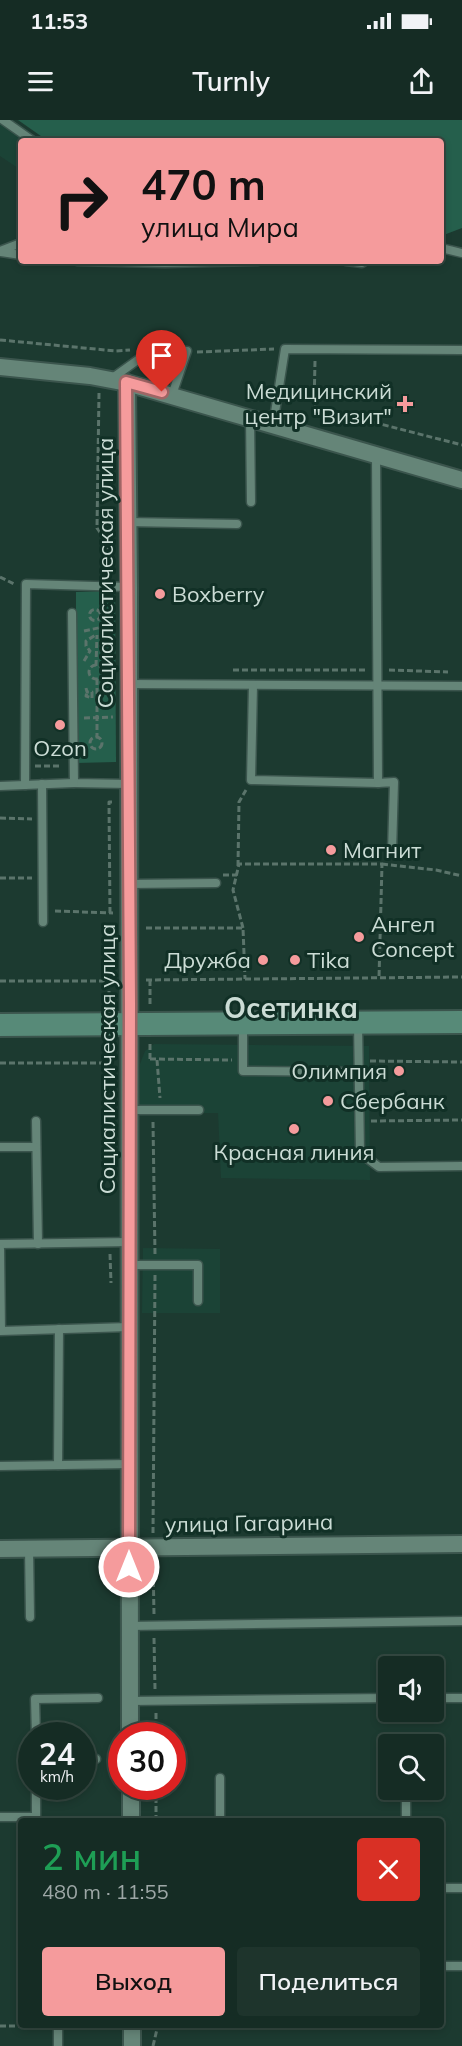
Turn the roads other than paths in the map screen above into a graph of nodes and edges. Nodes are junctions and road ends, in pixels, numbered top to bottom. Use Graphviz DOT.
graph roads {
  1 [pos="3,120"];
  2 [pos="29,138"];
  3 [pos="18,244"];
  4 [pos="444,249"];
  5 [pos="0,251"];
  6 [pos="462,253"];
  7 [pos="18,254"];
  8 [pos="462,350"];
  9 [pos="0,367"];
  10 [pos="118,381"];
  11 [pos="172,395"];
  12 [pos="250,418"];
  13 [pos="273,425"];
  14 [pos="376,455"];
  15 [pos="462,480"];
  16 [pos="251,502"];
  17 [pos="127,522"];
  18 [pos="237,524"];
  19 [pos="129,587"];
  20 [pos="72,614"];
  21 [pos="128,684"];
  22 [pos="253,685"];
  23 [pos="378,686"];
  24 [pos="462,686"];
  25 [pos="74,783"];
  26 [pos="378,783"];
  27 [pos="42,784"];
  28 [pos="129,784"];
  29 [pos="25,785"];
  30 [pos="0,786"];
  31 [pos="392,852"];
  32 [pos="216,883"];
  33 [pos="129,884"];
  34 [pos="43,921"];
  35 [pos="462,1022"];
  36 [pos="358,1023"];
  37 [pos="243,1024"];
  38 [pos="0,1025"];
  39 [pos="130,1025"];
  40 [pos="358,1072"];
  41 [pos="130,1110"];
  42 [pos="199,1110"];
  43 [pos="36,1121"];
  44 [pos="0,1148"];
  45 [pos="36,1148"];
  46 [pos="462,1166"];
  47 [pos="129,1242"];
  48 [pos="0,1244"];
  49 [pos="38,1244"];
  50 [pos="0,1249"];
  51 [pos="129,1265"];
  52 [pos="198,1301"];
  53 [pos="129,1327"];
  54 [pos="58,1329"];
  55 [pos="129,1464"];
  56 [pos="58,1465"];
  57 [pos="0,1466"];
  58 [pos="462,1544"];
  59 [pos="129,1547"];
  60 [pos="0,1549"];
  61 [pos="29,1549"];
  62 [pos="30,1617"];
  63 [pos="462,1621"];
  64 [pos="129,1626"];
  65 [pos="98,1698"];
  66 [pos="378,1698"];
  67 [pos="444,1698"];
  68 [pos="462,1698"];
  69 [pos="130,1701"];
  70 [pos="36,1722"];
  71 [pos="130,1722"];
  72 [pos="220,1778"];
  73 [pos="36,1800"];
  74 [pos="130,1800"];
  75 [pos="406,1800"];
  76 [pos="0,1817"];
  77 [pos="131,1818"];
  78 [pos="220,1818"];
  79 [pos="406,1818"];
  80 [pos="444,1888"];
  81 [pos="462,1888"];
  82 [pos="444,1966"];
  83 [pos="462,1966"];
  84 [pos="58,2028"];
  85 [pos="132,2028"];
  86 [pos="58,2046"];
  87 [pos="132,2046"];
  1 -- 2 [label="lane"];
  3 -- 5 [label="lane"];
  4 -- 6 [label="lane"];
  5 -- 7 [label="lane"];
  8 -- 13 [label="lane"];
  9 -- 10 [label="street"];
  10 -- 11 [label="street"];
  10 -- 11 [label="lane"];
  10 -- 17 [label="street, Социалистическая улица"];
  11 -- 12 [label="street"];
  12 -- 13 [label="street"];
  12 -- 16 [label="lane"];
  13 -- 14 [label="street"];
  14 -- 15 [label="street"];
  14 -- 23 [label="lane"];
  17 -- 18 [label="lane"];
  17 -- 19 [label="street, Социалистическая улица"];
  19 -- 21 [label="street, Социалистическая улица"];
  19 -- 29 [label="lane"];
  20 -- 25 [label="lane"];
  21 -- 22 [label="lane"];
  21 -- 28 [label="street, Социалистическая улица"];
  22 -- 23 [label="lane"];
  22 -- 26 [label="lane"];
  23 -- 24 [label="lane"];
  23 -- 26 [label="lane"];
  25 -- 27 [label="lane"];
  25 -- 28 [label="lane"];
  26 -- 31 [label="lane"];
  27 -- 29 [label="lane"];
  27 -- 34 [label="lane"];
  28 -- 33 [label="street, Социалистическая улица"];
  29 -- 30 [label="lane"];
  32 -- 33 [label="lane"];
  33 -- 39 [label="street, Социалистическая улица"];
  35 -- 36 [label="main road"];
  36 -- 37 [label="main road"];
  36 -- 40 [label="lane"];
  37 -- 39 [label="main road"];
  37 -- 40 [label="lane"];
  38 -- 39 [label="main road"];
  39 -- 41 [label="street, Социалистическая улица"];
  40 -- 46 [label="lane"];
  41 -- 42 [label="lane"];
  41 -- 47 [label="street, Социалистическая улица"];
  43 -- 45 [label="lane"];
  44 -- 45 [label="lane"];
  45 -- 49 [label="lane"];
  47 -- 49 [label="lane"];
  47 -- 51 [label="street, Социалистическая улица"];
  48 -- 49 [label="lane"];
  50 -- 54 [label="lane"];
  51 -- 52 [label="lane"];
  51 -- 53 [label="street, Социалистическая улица"];
  53 -- 54 [label="lane"];
  53 -- 55 [label="street, Социалистическая улица"];
  54 -- 56 [label="lane"];
  55 -- 56 [label="lane"];
  55 -- 59 [label="street, Социалистическая улица"];
  56 -- 57 [label="lane"];
  58 -- 59 [label="street, улица Гагарина"];
  59 -- 61 [label="street, улица Гагарина"];
  59 -- 64 [label="street, Социалистическая улица"];
  60 -- 61 [label="street, улица Гагарина"];
  61 -- 62 [label="lane"];
  63 -- 64 [label="lane"];
  64 -- 69 [label="street, Социалистическая улица"];
  65 -- 70 [label="lane"];
  66 -- 69 [label="lane"];
  67 -- 68 [label="lane"];
  69 -- 71 [label="street, Социалистическая улица"];
  72 -- 78 [label="lane"];
  73 -- 76 [label="lane"];
  74 -- 77 [label="street"];
  75 -- 79 [label="lane"];
  80 -- 81 [label="lane"];
  82 -- 83 [label="lane"];
  84 -- 86 [label="lane"];
  85 -- 87 [label="street"];
}
